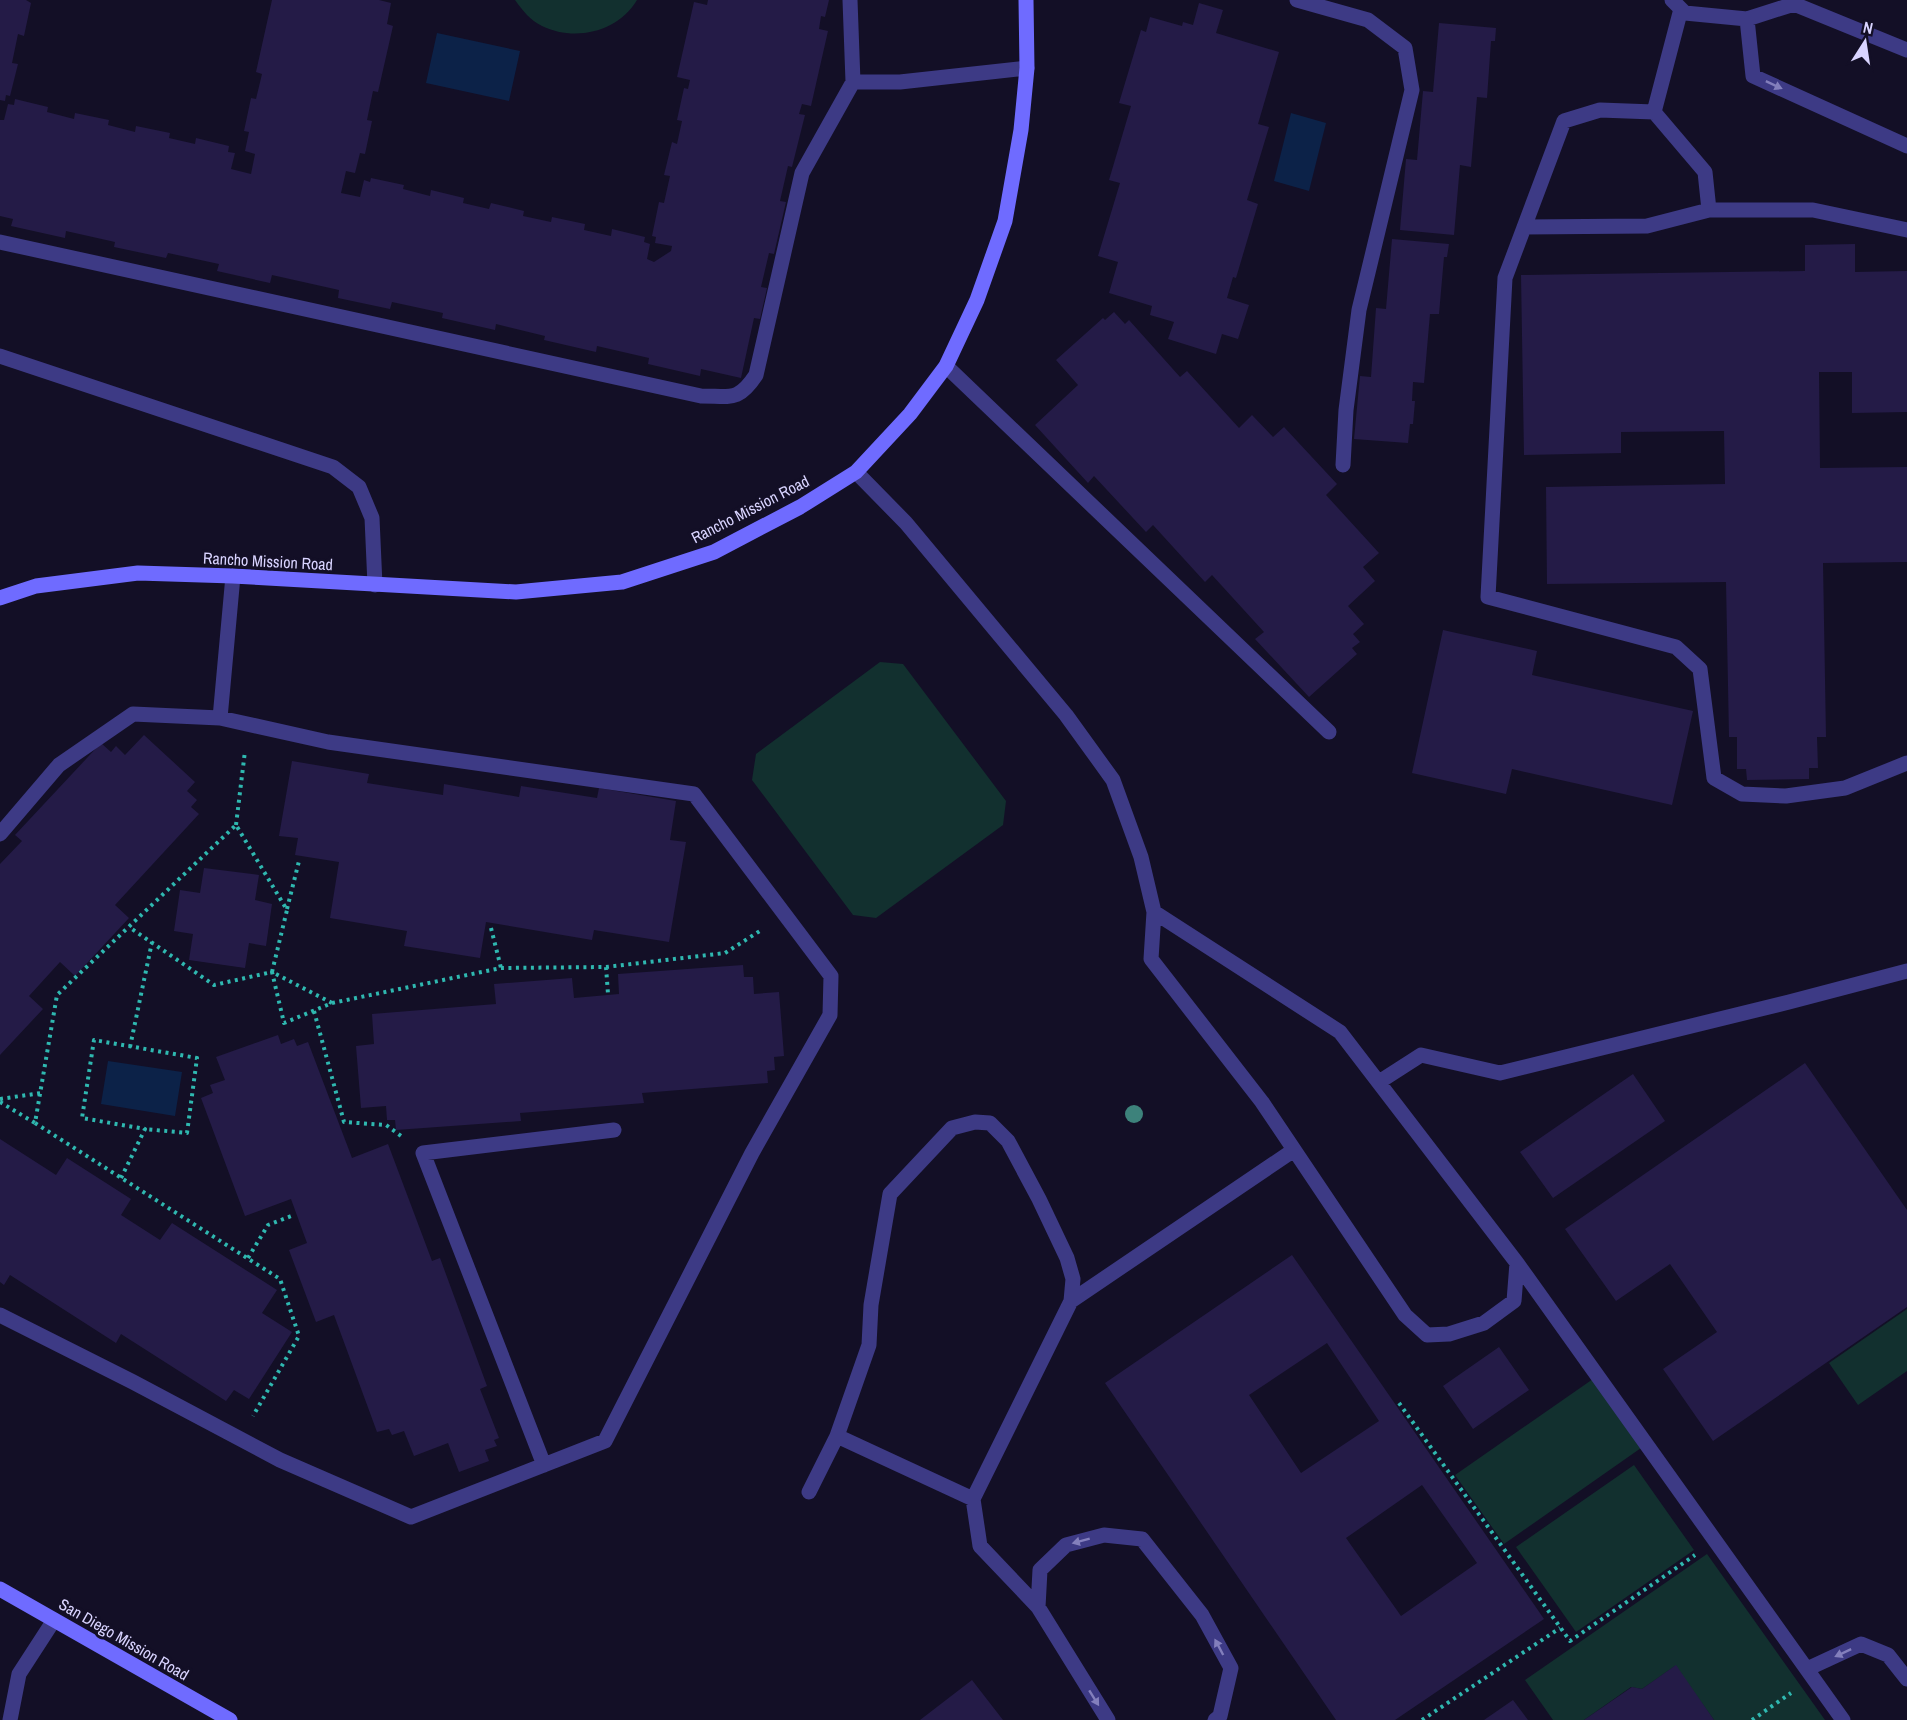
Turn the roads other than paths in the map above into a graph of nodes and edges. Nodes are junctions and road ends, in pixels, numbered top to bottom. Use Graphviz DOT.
graph roads {
  1 [pos="850,0"];
  2 [pos="1026,0"];
  3 [pos="1298,0"];
  4 [pos="1677,4"];
  5 [pos="1747,19"];
  6 [pos="1907,50"];
  7 [pos="1027,68"];
  8 [pos="853,82"];
  9 [pos="1654,112"];
  10 [pos="1907,146"];
  11 [pos="1709,210"];
  12 [pos="1524,227"];
  13 [pos="1907,230"];
  14 [pos="0,242"];
  15 [pos="0,356"];
  16 [pos="946,366"];
  17 [pos="1343,465"];
  18 [pos="856,472"];
  19 [pos="233,576"];
  20 [pos="375,585"];
  21 [pos="0,598"];
  22 [pos="220,718"];
  23 [pos="1329,732"];
  24 [pos="1907,763"];
  25 [pos="0,834"];
  26 [pos="1154,912"];
  27 [pos="1907,971"];
  28 [pos="1378,1083"];
  29 [pos="614,1130"];
  30 [pos="1294,1150"];
  31 [pos="1517,1263"];
  32 [pos="1071,1301"];
  33 [pos="0,1315"];
  34 [pos="837,1436"];
  35 [pos="544,1465"];
  36 [pos="809,1492"];
  37 [pos="973,1499"];
  38 [pos="0,1589"];
  39 [pos="1038,1607"];
  40 [pos="54,1620"];
  41 [pos="1810,1673"];
  42 [pos="1907,1679"];
  43 [pos="10,1720"];
  44 [pos="230,1720"];
  45 [pos="1108,1720"];
  46 [pos="1215,1720"];
  47 [pos="1843,1720"];
  1 -- 8 [label="lane"];
  2 -- 7 [label="main road, Rancho Mission Road"];
  3 -- 17 [label="lane"];
  4 -- 5 [label="lane"];
  4 -- 9 [label="lane"];
  5 -- 6 [label="lane"];
  5 -- 10 [label="lane, one-way"];
  7 -- 8 [label="lane"];
  7 -- 16 [label="main road, Rancho Mission Road"];
  8 -- 14 [label="lane"];
  9 -- 11 [label="lane"];
  9 -- 12 [label="lane"];
  11 -- 12 [label="lane"];
  11 -- 13 [label="lane"];
  12 -- 24 [label="lane"];
  15 -- 20 [label="lane"];
  16 -- 18 [label="main road, Rancho Mission Road"];
  16 -- 23 [label="lane"];
  18 -- 20 [label="main road, Rancho Mission Road"];
  18 -- 26 [label="lane"];
  19 -- 20 [label="main road, Rancho Mission Road"];
  19 -- 21 [label="main road, Rancho Mission Road"];
  19 -- 22 [label="lane"];
  22 -- 25 [label="lane"];
  22 -- 35 [label="lane"];
  26 -- 28 [label="lane"];
  26 -- 30 [label="lane"];
  27 -- 28 [label="lane"];
  28 -- 31 [label="lane"];
  29 -- 35 [label="lane"];
  30 -- 31 [label="lane"];
  30 -- 32 [label="lane"];
  31 -- 41 [label="lane"];
  32 -- 34 [label="lane"];
  32 -- 37 [label="lane"];
  33 -- 35 [label="lane"];
  34 -- 36 [label="lane"];
  34 -- 37 [label="lane"];
  37 -- 39 [label="lane"];
  38 -- 40 [label="main road, San Diego Mission Road"];
  39 -- 45 [label="lane, one-way"];
  46 -- 39 [label="lane, one-way"];
  40 -- 43 [label="lane"];
  40 -- 44 [label="main road, San Diego Mission Road"];
  42 -- 41 [label="lane, one-way"];
  41 -- 47 [label="lane"];
}
